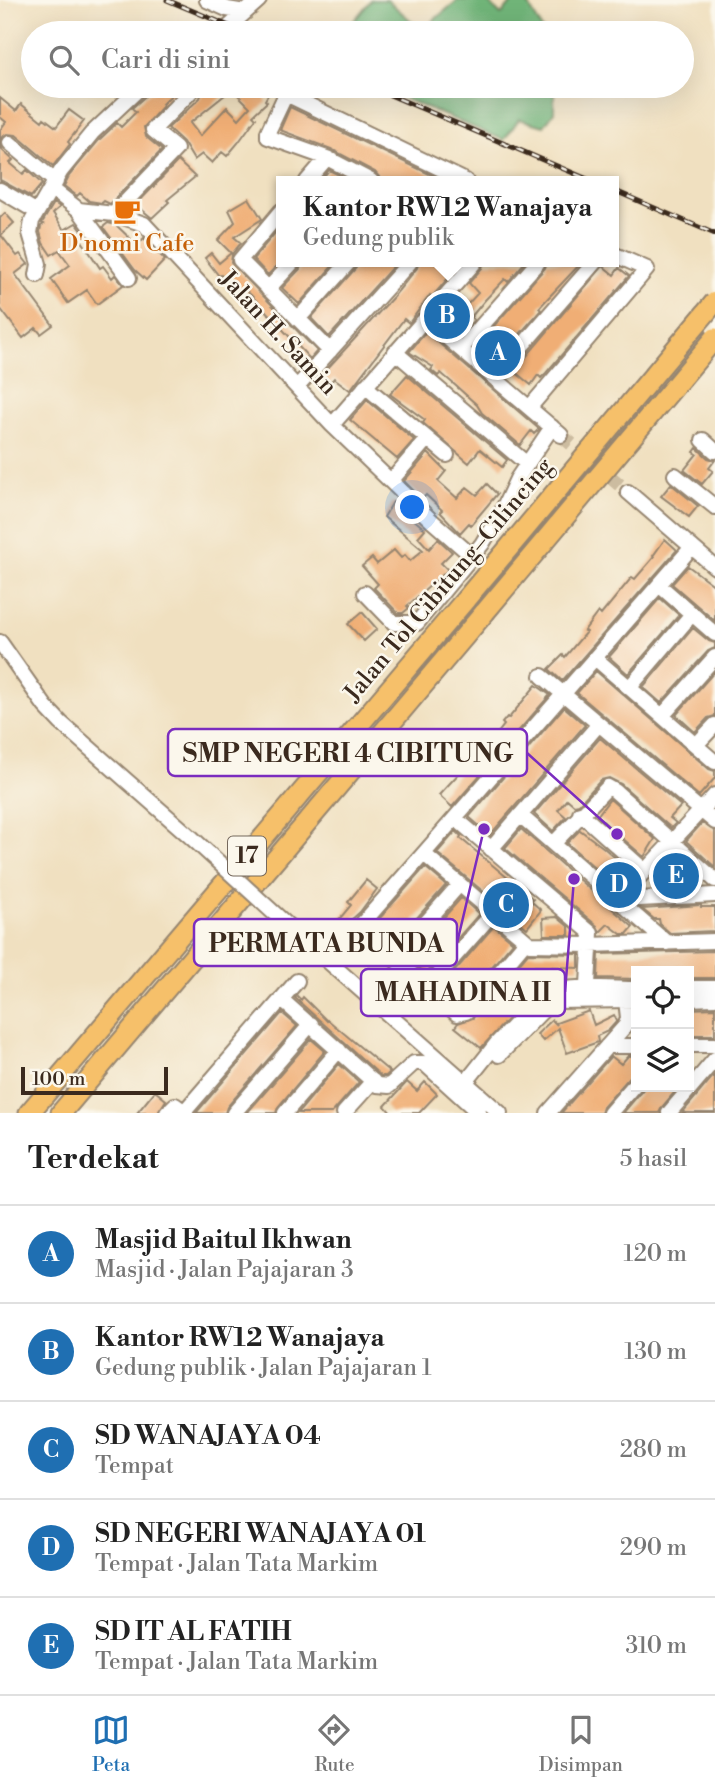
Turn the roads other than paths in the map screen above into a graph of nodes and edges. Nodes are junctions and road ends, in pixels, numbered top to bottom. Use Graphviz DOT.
graph roads {
  1 [pos="208,0"];
  2 [pos="259,0"];
  3 [pos="245,12"];
  4 [pos="235,21"];
  5 [pos="128,98"];
  6 [pos="184,98"];
  7 [pos="284,98"];
  8 [pos="294,98"];
  9 [pos="10,143"];
  10 [pos="327,158"];
  11 [pos="311,176"];
  12 [pos="358,176"];
  13 [pos="456,176"];
  14 [pos="54,185"];
  15 [pos="0,190"];
  16 [pos="79,211"];
  17 [pos="37,212"];
  18 [pos="114,215"];
  19 [pos="276,217"];
  20 [pos="619,257"];
  21 [pos="288,267"];
  22 [pos="344,267"];
  23 [pos="406,267"];
  24 [pos="471,267"];
  25 [pos="534,267"];
  26 [pos="591,267"];
  27 [pos="37,275"];
  28 [pos="129,278"];
  29 [pos="268,289"];
  30 [pos="715,302"];
  31 [pos="298,319"];
  32 [pos="425,319"];
  33 [pos="715,338"];
  34 [pos="462,348"];
  35 [pos="330,351"];
  36 [pos="395,352"];
  37 [pos="495,377"];
  38 [pos="298,386"];
  39 [pos="365,386"];
  40 [pos="530,407"];
  41 [pos="334,422"];
  42 [pos="427,439"];
  43 [pos="703,440"];
  44 [pos="715,450"];
  45 [pos="446,455"];
  46 [pos="527,464"];
  47 [pos="676,475"];
  48 [pos="394,477"];
  49 [pos="628,492"];
  50 [pos="715,507"];
  51 [pos="692,547"];
  52 [pos="472,556"];
  53 [pos="713,559"];
  54 [pos="659,585"];
  55 [pos="365,593"];
  56 [pos="692,614"];
  57 [pos="715,634"];
  58 [pos="0,642"];
  59 [pos="715,657"];
  60 [pos="595,658"];
  61 [pos="542,676"];
  62 [pos="630,687"];
  63 [pos="564,692"];
  64 [pos="663,715"];
  65 [pos="599,724"];
  66 [pos="715,725"];
  67 [pos="696,746"];
  68 [pos="715,761"];
  69 [pos="715,794"];
  70 [pos="701,810"];
  71 [pos="580,813"];
  72 [pos="520,815"];
  73 [pos="455,818"];
  74 [pos="715,822"];
  75 [pos="670,841"];
  76 [pos="554,843"];
  77 [pos="491,849"];
  78 [pos="424,854"];
  79 [pos="645,871"];
  80 [pos="715,880"];
  81 [pos="459,885"];
  82 [pos="715,895"];
  83 [pos="620,900"];
  84 [pos="492,914"];
  85 [pos="359,928"];
  86 [pos="348,940"];
  87 [pos="715,941"];
  88 [pos="525,942"];
  89 [pos="667,943"];
  90 [pos="589,945"];
  91 [pos="394,959"];
  92 [pos="297,981"];
  93 [pos="427,988"];
  94 [pos="694,988"];
  95 [pos="715,988"];
  96 [pos="587,994"];
  97 [pos="631,994"];
  98 [pos="715,998"];
  99 [pos="281,999"];
  100 [pos="694,999"];
  101 [pos="311,1024"];
  102 [pos="694,1045"];
  103 [pos="715,1045"];
  104 [pos="607,1046"];
  105 [pos="631,1046"];
  106 [pos="338,1051"];
  107 [pos="715,1059"];
  108 [pos="373,1081"];
  109 [pos="468,1084"];
  110 [pos="631,1089"];
  111 [pos="456,1094"];
  112 [pos="30,1113"];
  113 [pos="61,1113"];
  114 [pos="167,1113"];
  115 [pos="185,1113"];
  116 [pos="234,1113"];
  117 [pos="285,1113"];
  118 [pos="344,1113"];
  119 [pos="479,1113"];
  120 [pos="500,1113"];
  121 [pos="548,1113"];
  122 [pos="610,1113"];
  123 [pos="669,1113"];
  1 -- 3 [label="street"];
  2 -- 3 [label="street"];
  3 -- 4 [label="street"];
  5 -- 14 [label="street"];
  6 -- 18 [label="street"];
  7 -- 10 [label="street"];
  8 -- 13 [label="street"];
  9 -- 14 [label="street"];
  10 -- 11 [label="street"];
  10 -- 12 [label="street"];
  14 -- 16 [label="street"];
  14 -- 17 [label="street"];
  15 -- 17 [label="street"];
  16 -- 18 [label="street, Jalan H. Samin"];
  16 -- 28 [label="street"];
  17 -- 27 [label="street"];
  18 -- 38 [label="street, Jalan H. Samin"];
  19 -- 29 [label="street"];
  20 -- 40 [label="street"];
  21 -- 29 [label="street"];
  22 -- 31 [label="street"];
  23 -- 35 [label="street"];
  24 -- 32 [label="street"];
  25 -- 34 [label="street"];
  26 -- 37 [label="street"];
  29 -- 31 [label="street"];
  30 -- 112 [label="highway, Jalan Tol Cibitung–Cilincing / 17, bridge"];
  31 -- 35 [label="street"];
  32 -- 34 [label="street"];
  32 -- 36 [label="street"];
  33 -- 113 [label="highway, Jalan Tol Cibitung–Cilincing / 17, bridge"];
  34 -- 37 [label="street"];
  35 -- 38 [label="street"];
  36 -- 39 [label="street"];
  36 -- 46 [label="street"];
  37 -- 40 [label="street"];
  38 -- 41 [label="street, Jalan H. Samin"];
  39 -- 41 [label="street"];
  39 -- 42 [label="street"];
  40 -- 46 [label="street"];
  41 -- 48 [label="street, Jalan H. Samin"];
  42 -- 45 [label="street"];
  42 -- 48 [label="street"];
  43 -- 44 [label="street"];
  46 -- 52 [label="street"];
  47 -- 50 [label="street"];
  48 -- 52 [label="street, Jalan H. Samin"];
  49 -- 51 [label="street"];
  51 -- 53 [label="street"];
  51 -- 54 [label="street"];
  52 -- 55 [label="street"];
  54 -- 56 [label="street"];
  54 -- 60 [label="street"];
  56 -- 57 [label="street"];
  56 -- 62 [label="street"];
  58 -- 109 [label="street, bridge"];
  59 -- 64 [label="street"];
  60 -- 62 [label="street"];
  60 -- 63 [label="street"];
  61 -- 63 [label="street"];
  62 -- 64 [label="street"];
  63 -- 65 [label="street"];
  63 -- 73 [label="street"];
  64 -- 67 [label="street"];
  65 -- 70 [label="street"];
  65 -- 72 [label="street"];
  66 -- 67 [label="street"];
  67 -- 68 [label="street"];
  69 -- 70 [label="street"];
  70 -- 74 [label="street"];
  70 -- 75 [label="street"];
  71 -- 75 [label="street"];
  71 -- 76 [label="street"];
  71 -- 79 [label="street"];
  72 -- 76 [label="street"];
  72 -- 77 [label="street"];
  73 -- 77 [label="street"];
  73 -- 78 [label="street"];
  75 -- 79 [label="street"];
  75 -- 80 [label="street"];
  76 -- 83 [label="street"];
  77 -- 90 [label="street"];
  78 -- 81 [label="street"];
  78 -- 85 [label="street"];
  79 -- 83 [label="street"];
  81 -- 84 [label="street"];
  81 -- 91 [label="street"];
  82 -- 83 [label="street"];
  83 -- 89 [label="street"];
  84 -- 88 [label="street"];
  84 -- 93 [label="street"];
  85 -- 86 [label="street"];
  85 -- 91 [label="street"];
  87 -- 89 [label="street"];
  88 -- 90 [label="street"];
  88 -- 93 [label="street"];
  89 -- 90 [label="street"];
  90 -- 96 [label="street"];
  91 -- 93 [label="street"];
  92 -- 99 [label="street"];
  94 -- 95 [label="street"];
  96 -- 97 [label="street"];
  96 -- 109 [label="street"];
  97 -- 104 [label="street"];
  98 -- 100 [label="street"];
  99 -- 101 [label="street"];
  99 -- 115 [label="street"];
  101 -- 106 [label="street"];
  101 -- 116 [label="street"];
  102 -- 103 [label="street"];
  104 -- 105 [label="street"];
  104 -- 121 [label="street"];
  106 -- 108 [label="street"];
  106 -- 117 [label="street"];
  107 -- 123 [label="street"];
  108 -- 111 [label="street"];
  108 -- 118 [label="street"];
  109 -- 111 [label="street"];
  109 -- 120 [label="street"];
  110 -- 122 [label="street"];
  111 -- 119 [label="street"];
  114 -- 115 [label="street"];
}
